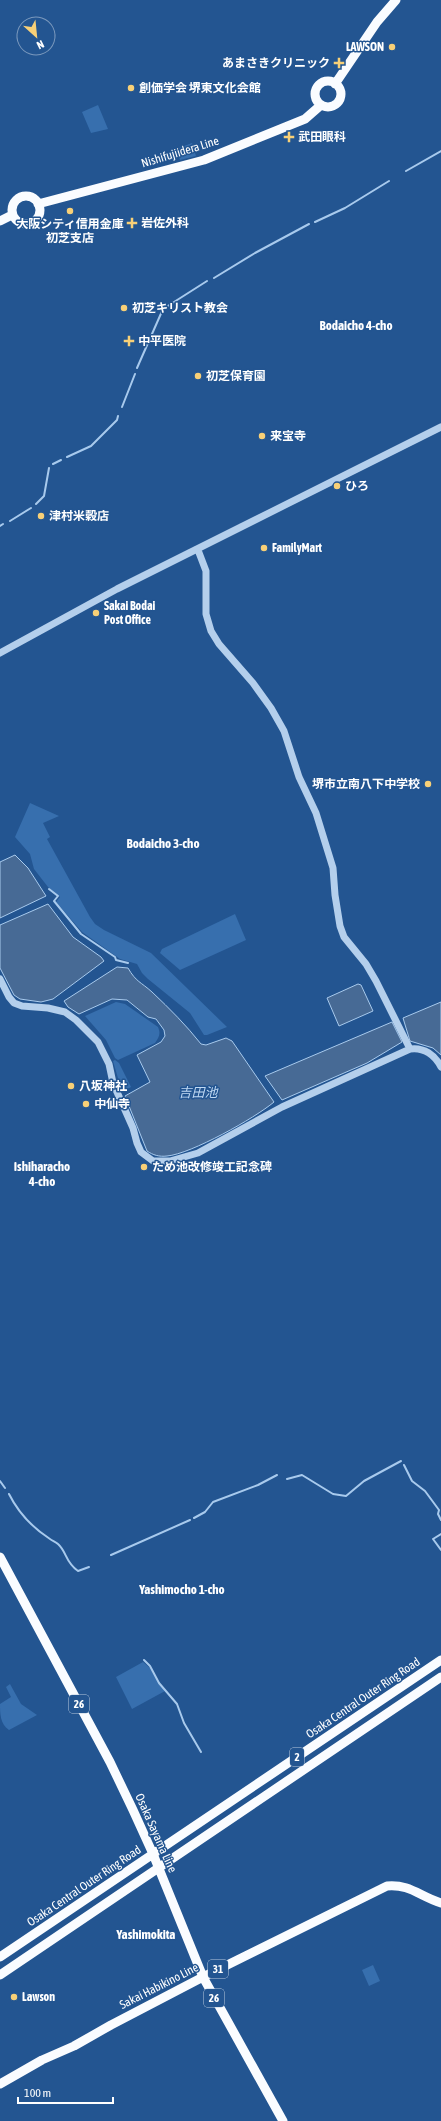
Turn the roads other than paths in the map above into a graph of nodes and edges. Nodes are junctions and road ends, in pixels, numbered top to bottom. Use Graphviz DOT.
graph roads {
  1 [pos="396,0"];
  2 [pos="335,84"];
  3 [pos="321,105"];
  4 [pos="38,204"];
  5 [pos="12,215"];
  6 [pos="0,221"];
  7 [pos="441,427"];
  8 [pos="198,550"];
  9 [pos="0,654"];
  10 [pos="0,979"];
  11 [pos="410,1049"];
  12 [pos="441,1067"];
  13 [pos="0,1557"];
  14 [pos="441,1660"];
  15 [pos="441,1677"];
  16 [pos="153,1854"];
  17 [pos="159,1868"];
  18 [pos="441,1903"];
  19 [pos="0,1957"];
  20 [pos="0,1975"];
  21 [pos="203,1977"];
  22 [pos="0,2084"];
  23 [pos="282,2121"];
  1 -- 2 [label="main road"];
  2 -- 3 [label="main road, Nishifujiidera Line"];
  2 -- 3 [label="main road"];
  3 -- 4 [label="main road, Nishifujiidera Line"];
  4 -- 5 [label="main road"];
  4 -- 5 [label="main road"];
  5 -- 6 [label="main road"];
  7 -- 8 [label="street"];
  8 -- 9 [label="street"];
  8 -- 11 [label="street"];
  10 -- 11 [label="street"];
  11 -- 12 [label="street"];
  13 -- 16 [label="main road, Osaka Sayama Line / 26"];
  14 -- 16 [label="main road, Osaka Central Outer Ring Road / 2"];
  15 -- 17 [label="main road, Osaka Central Outer Ring Road / 2"];
  16 -- 17 [label="main road, Osaka Sayama Line / 26"];
  16 -- 19 [label="main road, Osaka Central Outer Ring Road / 2"];
  17 -- 20 [label="main road, Osaka Central Outer Ring Road / 2"];
  17 -- 21 [label="main road, Osaka Sayama Line / 26"];
  18 -- 21 [label="main road, Sakai Habikino Line / 31"];
  21 -- 22 [label="main road, Sakai Habikino Line / 31"];
  21 -- 23 [label="main road, Osaka Sayama Line / 26"];
}
